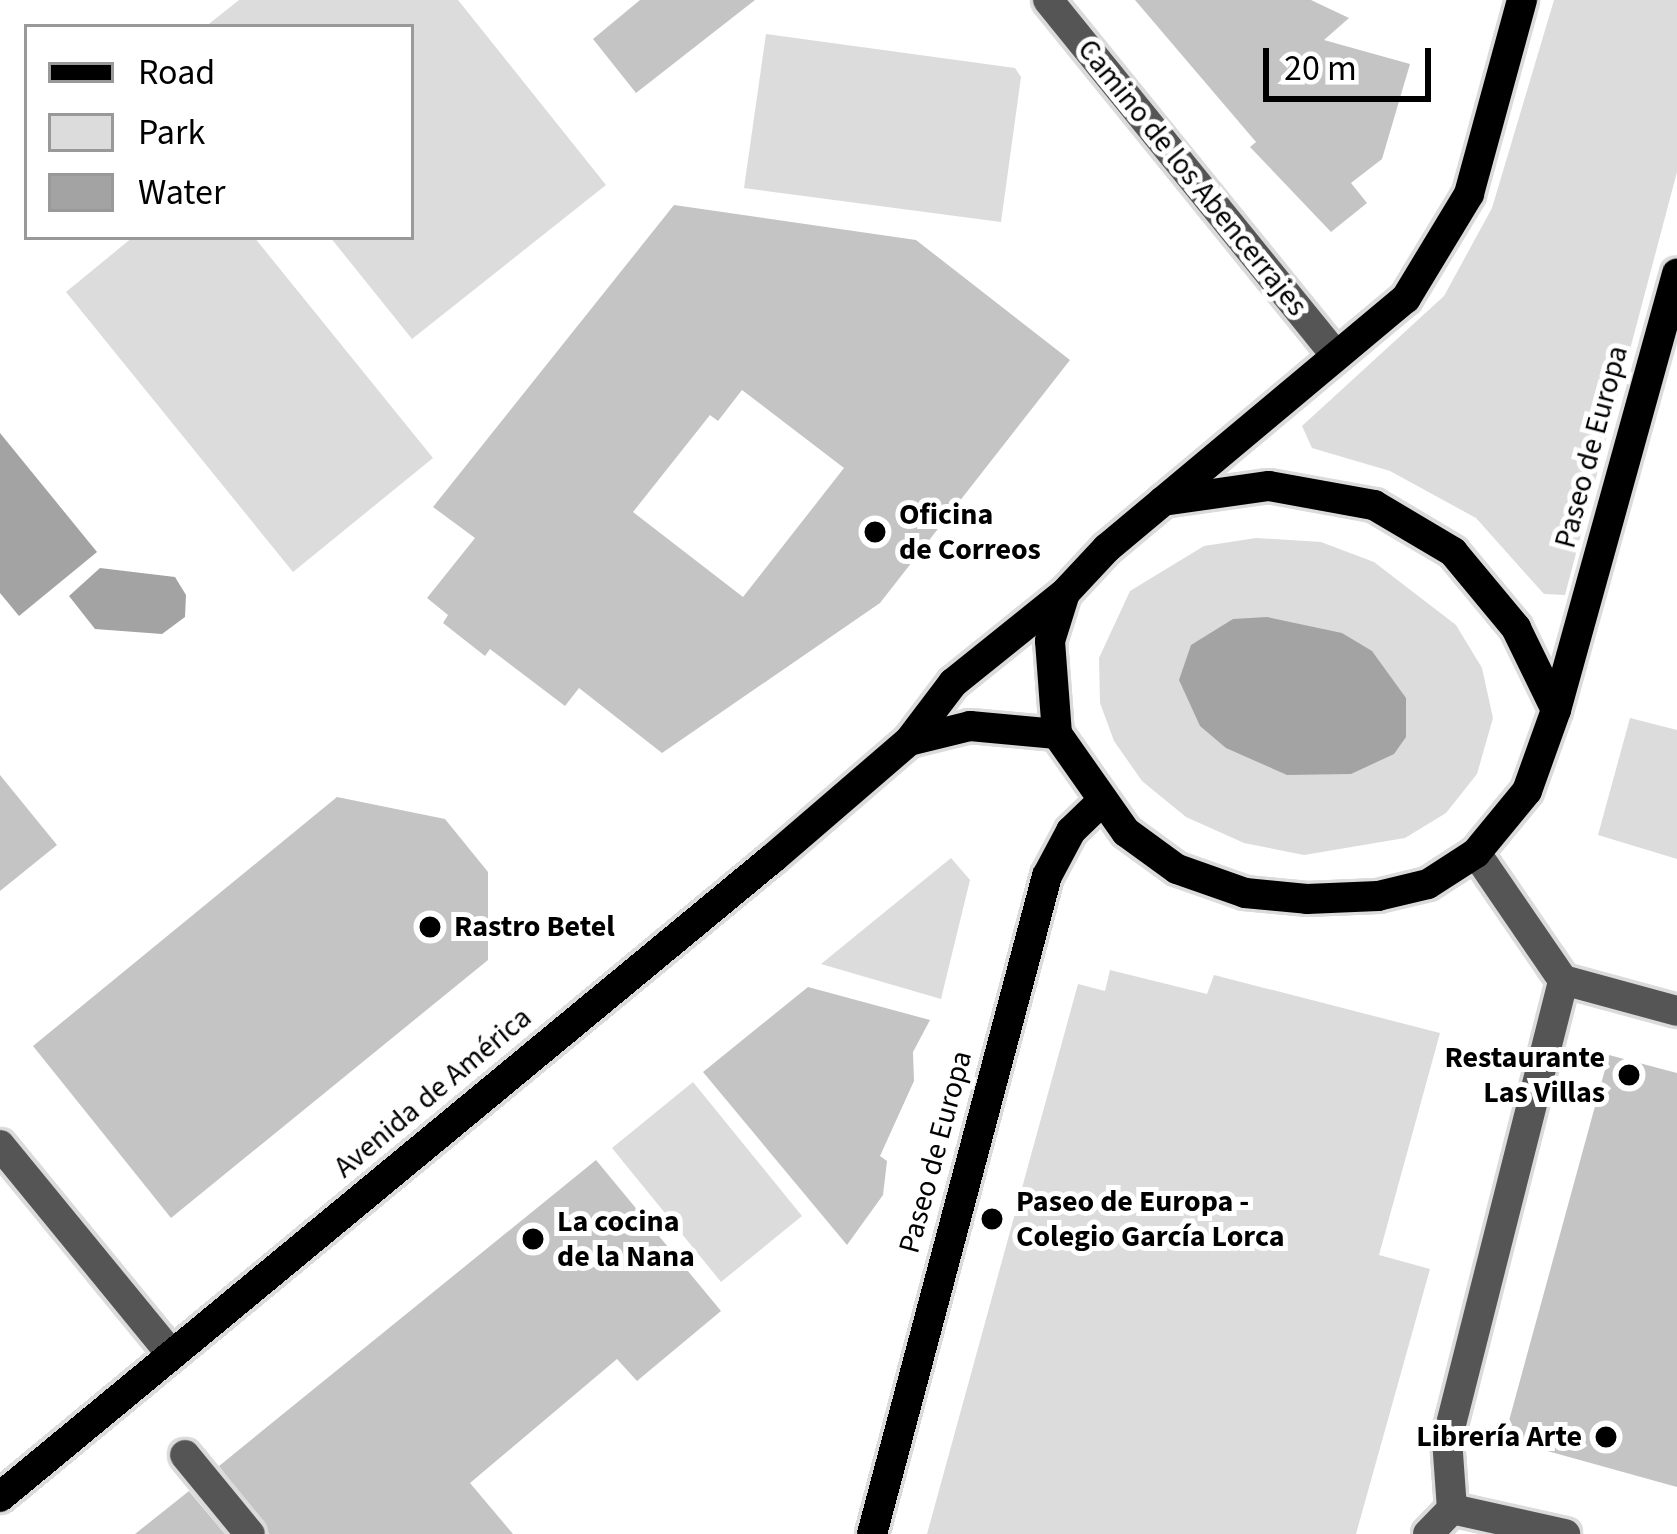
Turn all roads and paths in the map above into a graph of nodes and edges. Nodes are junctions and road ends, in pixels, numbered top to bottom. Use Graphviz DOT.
graph roads {
  1 [pos="1048,0"];
  2 [pos="1522,0"];
  3 [pos="1677,273"];
  4 [pos="1336,356"];
  5 [pos="1162,501"];
  6 [pos="1065,593"];
  7 [pos="1556,710"];
  8 [pos="1057,734"];
  9 [pos="910,741"];
  10 [pos="1100,803"];
  11 [pos="1476,853"];
  12 [pos="1563,980"];
  13 [pos="1677,1011"];
  14 [pos="0,1145"];
  15 [pos="172,1355"];
  16 [pos="185,1455"];
  17 [pos="0,1497"];
  18 [pos="1452,1509"];
  19 [pos="250,1534"];
  20 [pos="872,1534"];
  21 [pos="1428,1534"];
  22 [pos="1565,1534"];
  1 -- 4 [label="street, Camino de los Abencerrajes"];
  2 -- 4 [label="main road"];
  3 -- 7 [label="main road, Paseo de Europa"];
  4 -- 5 [label="main road"];
  5 -- 6 [label="main road, Avenida de América"];
  5 -- 7 [label="main road"];
  6 -- 8 [label="main road"];
  6 -- 9 [label="main road, Avenida de América"];
  7 -- 11 [label="main road, Paseo de Europa"];
  8 -- 9 [label="main road, Avenida de América"];
  8 -- 10 [label="main road, Paseo de Europa"];
  9 -- 15 [label="main road, Avenida de América"];
  10 -- 11 [label="main road, Paseo de Europa"];
  10 -- 20 [label="main road, Paseo de Europa"];
  11 -- 12 [label="street"];
  12 -- 13 [label="street"];
  12 -- 18 [label="street"];
  14 -- 15 [label="street"];
  15 -- 17 [label="main road, Avenida de América"];
  16 -- 19 [label="street"];
  18 -- 21 [label="street"];
  18 -- 22 [label="street"];
}
